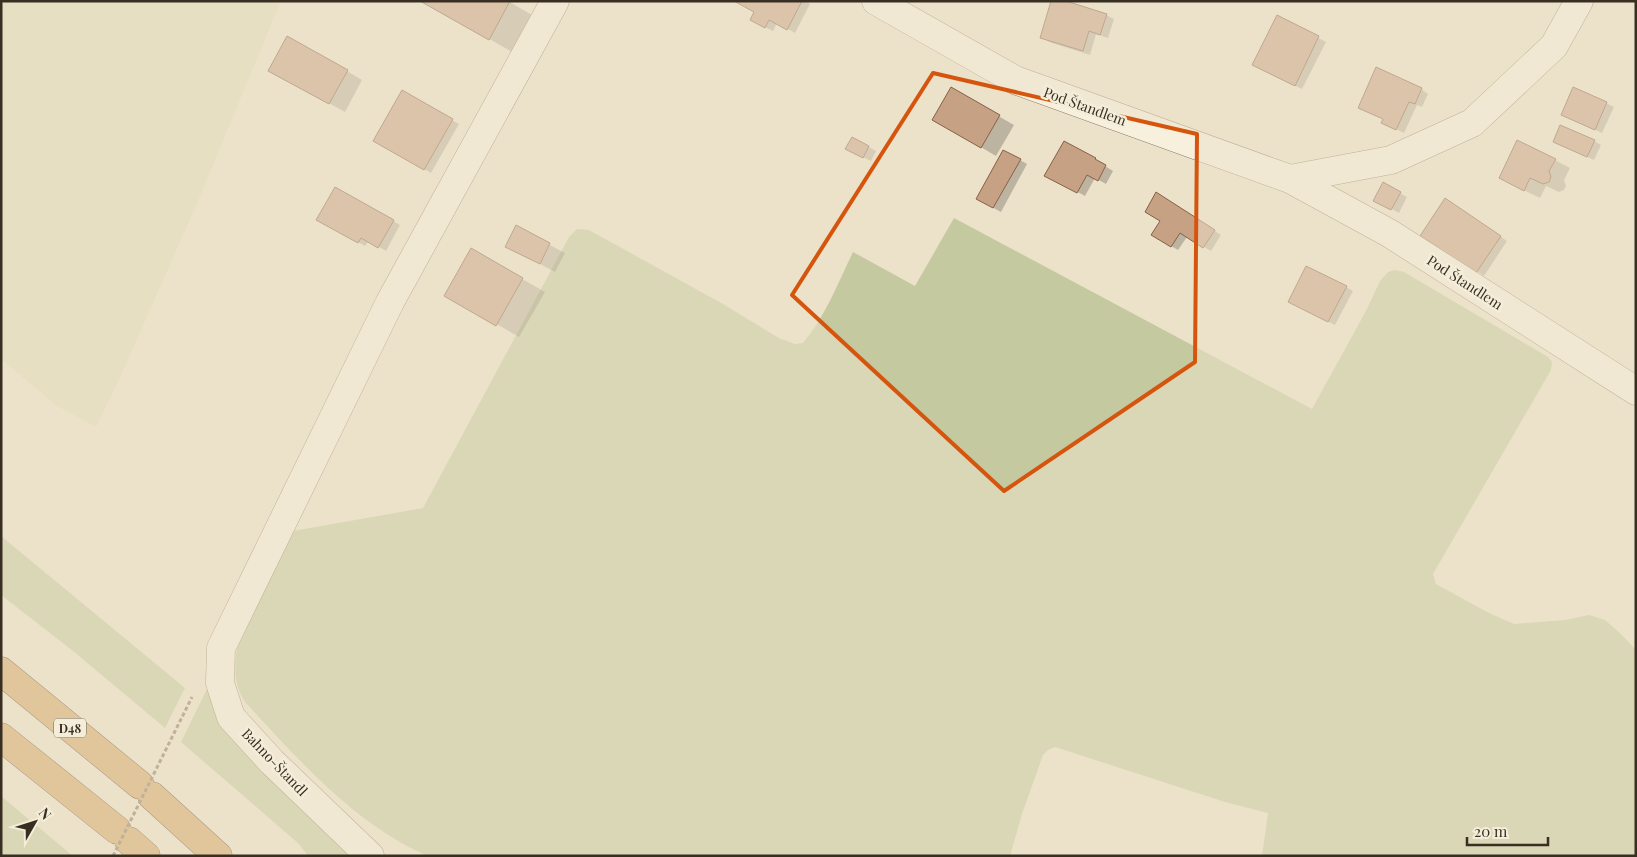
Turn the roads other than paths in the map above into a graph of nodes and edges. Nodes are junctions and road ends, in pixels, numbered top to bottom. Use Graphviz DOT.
graph roads {
  1 [pos="555,1"];
  2 [pos="1579,1"];
  3 [pos="883,6"];
  4 [pos="1290,179"];
  5 [pos="1636,391"];
  6 [pos="1,671"];
  7 [pos="1,737"];
  8 [pos="126,846"];
  9 [pos="218,856"];
  10 [pos="370,856"];
  1 -- 10 [label="street, Bahno-Štandl"];
  2 -- 4 [label="street"];
  3 -- 4 [label="street, Pod Štandlem"];
  4 -- 5 [label="street, Pod Štandlem"];
  6 -- 9 [label="highway, D48"];
  7 -- 8 [label="highway"];
}
